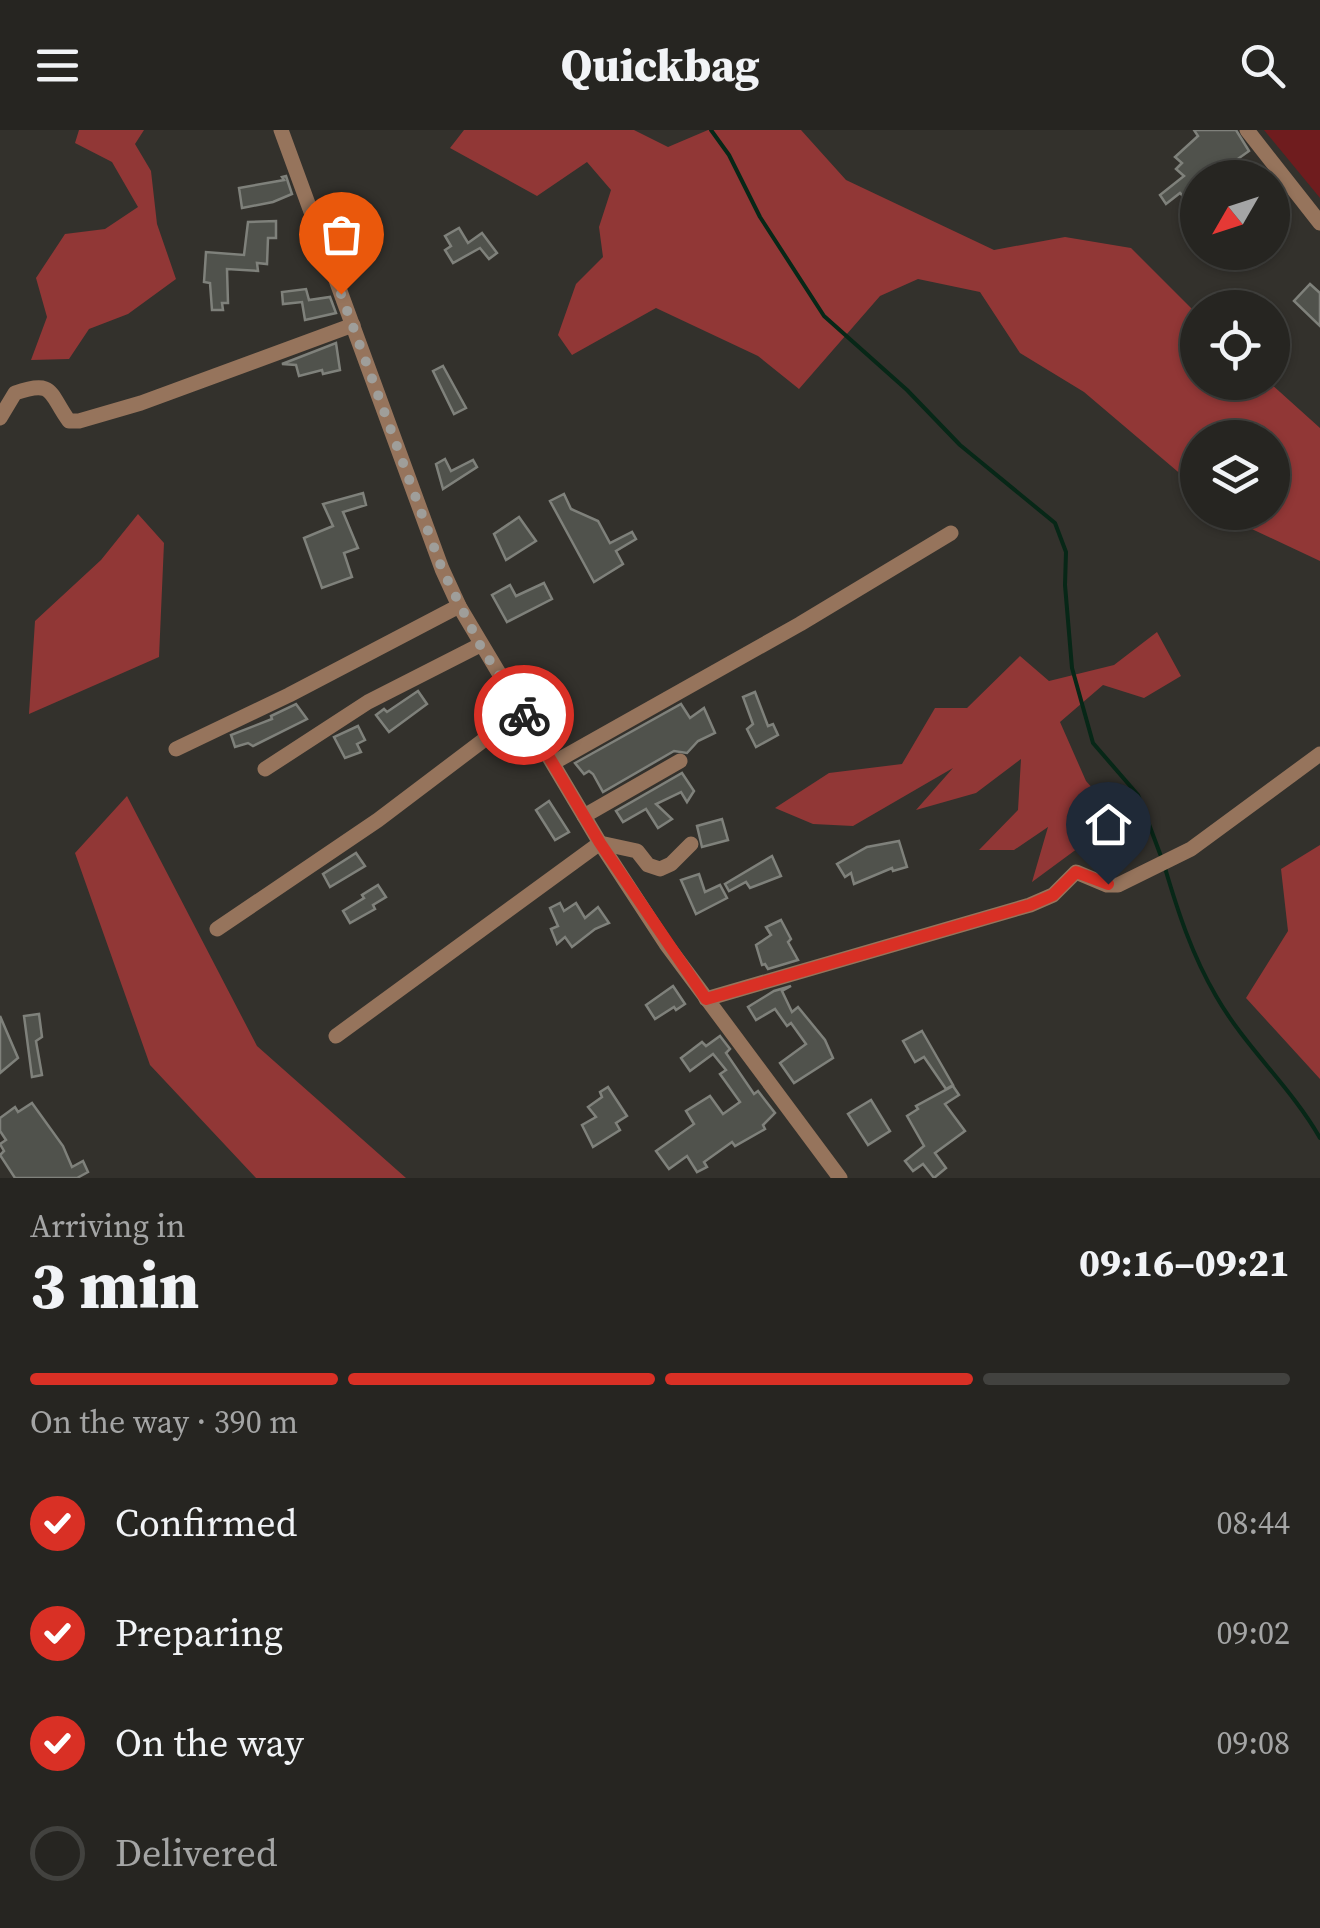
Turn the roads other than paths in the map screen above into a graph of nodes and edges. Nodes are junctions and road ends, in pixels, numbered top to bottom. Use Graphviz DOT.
graph roads {
  1 [pos="281,130"];
  2 [pos="1246,130"];
  3 [pos="1320,223"];
  4 [pos="353,325"];
  5 [pos="0,418"];
  6 [pos="950,533"];
  7 [pos="459,606"];
  8 [pos="480,645"];
  9 [pos="522,711"];
  10 [pos="176,750"];
  11 [pos="1320,754"];
  12 [pos="680,760"];
  13 [pos="553,763"];
  14 [pos="265,769"];
  15 [pos="584,816"];
  16 [pos="600,843"];
  17 [pos="691,844"];
  18 [pos="217,929"];
  19 [pos="706,999"];
  20 [pos="336,1036"];
  21 [pos="840,1178"];
  1 -- 4 [label="street"];
  2 -- 3 [label="street"];
  4 -- 5 [label="street"];
  4 -- 7 [label="street"];
  6 -- 13 [label="street"];
  7 -- 8 [label="street"];
  7 -- 10 [label="street"];
  8 -- 9 [label="street"];
  8 -- 14 [label="street"];
  9 -- 13 [label="street"];
  9 -- 18 [label="street"];
  11 -- 19 [label="street"];
  12 -- 15 [label="street"];
  13 -- 15 [label="street"];
  15 -- 16 [label="street"];
  16 -- 17 [label="street"];
  16 -- 19 [label="street"];
  16 -- 20 [label="street"];
  19 -- 21 [label="street"];
}
